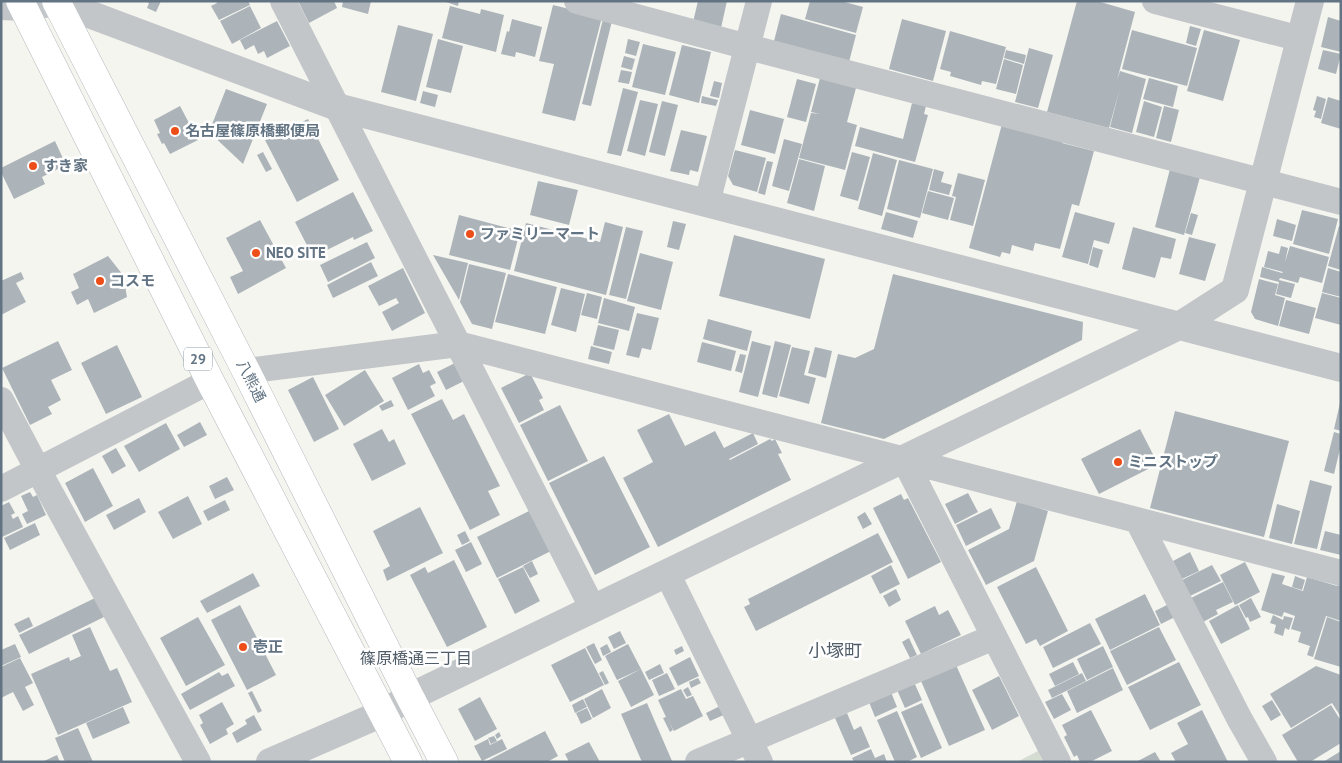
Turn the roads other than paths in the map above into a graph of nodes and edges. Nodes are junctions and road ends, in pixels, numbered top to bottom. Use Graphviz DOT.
graph roads {
  1 [pos="283,1"];
  2 [pos="577,1"];
  3 [pos="760,1"];
  4 [pos="1155,1"];
  5 [pos="1310,1"];
  6 [pos="55,2"];
  7 [pos="15,5"];
  8 [pos="1300,39"];
  9 [pos="748,47"];
  10 [pos="337,106"];
  11 [pos="1264,181"];
  12 [pos="1341,202"];
  13 [pos="708,203"];
  14 [pos="1179,326"];
  15 [pos="458,344"];
  16 [pos="1341,368"];
  17 [pos="246,371"];
  18 [pos="210,381"];
  19 [pos="1,400"];
  20 [pos="904,459"];
  21 [pos="38,470"];
  22 [pos="1,489"];
  23 [pos="1138,521"];
  24 [pos="667,573"];
  25 [pos="1341,573"];
  26 [pos="592,609"];
  27 [pos="994,636"];
  28 [pos="410,697"];
  29 [pos="383,713"];
  30 [pos="755,751"];
  31 [pos="198,762"];
  32 [pos="270,762"];
  33 [pos="408,762"];
  34 [pos="444,762"];
  35 [pos="698,762"];
  36 [pos="1058,762"];
  37 [pos="1264,762"];
  1 -- 10 [label="street"];
  2 -- 9 [label="street"];
  3 -- 9 [label="street"];
  4 -- 8 [label="street"];
  5 -- 8 [label="street"];
  6 -- 7 [label="street"];
  6 -- 10 [label="street"];
  6 -- 17 [label="main road, 八熊通 / 29"];
  7 -- 18 [label="main road, 29"];
  8 -- 11 [label="street"];
  9 -- 11 [label="street"];
  9 -- 13 [label="street"];
  10 -- 13 [label="street"];
  10 -- 15 [label="street"];
  11 -- 12 [label="street"];
  11 -- 14 [label="street"];
  13 -- 14 [label="street"];
  14 -- 16 [label="street"];
  14 -- 20 [label="street"];
  15 -- 17 [label="street"];
  15 -- 20 [label="street"];
  15 -- 26 [label="street"];
  17 -- 28 [label="main road, 八熊通 / 29"];
  18 -- 21 [label="street"];
  18 -- 29 [label="main road, 29"];
  19 -- 21 [label="street"];
  20 -- 23 [label="street"];
  20 -- 24 [label="street"];
  20 -- 27 [label="street"];
  21 -- 22 [label="street"];
  21 -- 31 [label="street"];
  23 -- 25 [label="street"];
  23 -- 37 [label="street"];
  24 -- 26 [label="street"];
  24 -- 30 [label="street"];
  26 -- 28 [label="street"];
  27 -- 30 [label="street"];
  27 -- 36 [label="street"];
  28 -- 29 [label="street"];
  28 -- 34 [label="main road, 八熊通 / 29"];
  29 -- 32 [label="street"];
  29 -- 33 [label="main road, 29"];
  30 -- 35 [label="street"];
}
